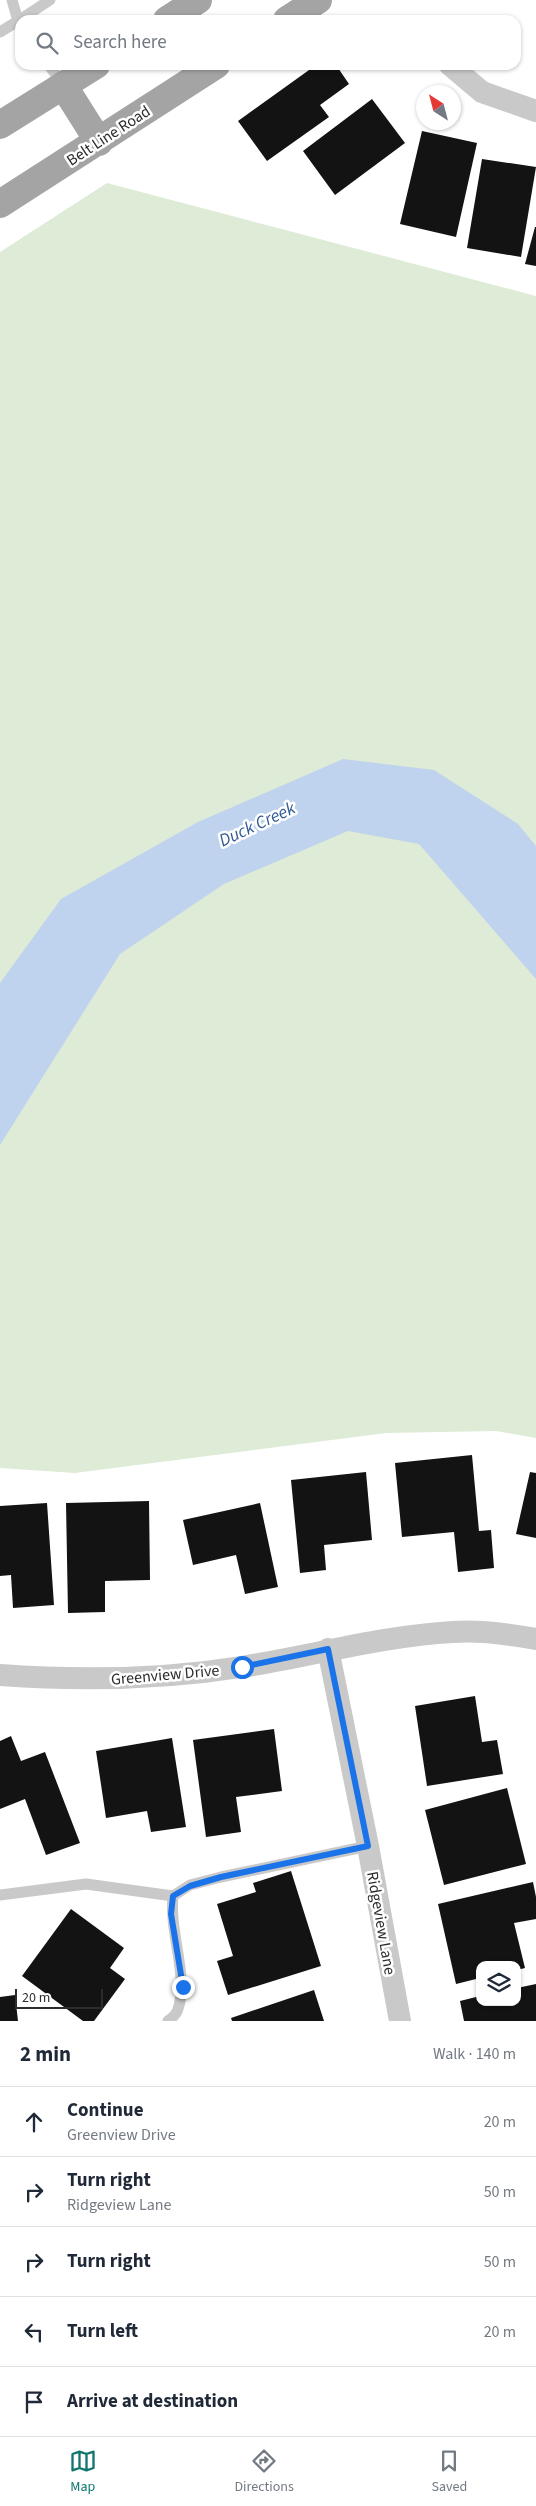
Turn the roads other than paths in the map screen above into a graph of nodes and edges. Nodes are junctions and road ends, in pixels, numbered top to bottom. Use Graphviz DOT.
graph roads {
  1 [pos="12,0"];
  2 [pos="50,0"];
  3 [pos="198,0"];
  4 [pos="318,0"];
  5 [pos="17,15"];
  6 [pos="29,15"];
  7 [pos="175,15"];
  8 [pos="294,15"];
  9 [pos="15,24"];
  10 [pos="0,32"];
  11 [pos="76,70"];
  12 [pos="208,70"];
  13 [pos="456,70"];
  14 [pos="56,75"];
  15 [pos="536,111"];
  16 [pos="0,125"];
  17 [pos="99,142"];
  18 [pos="0,204"];
  19 [pos="536,1639"];
  20 [pos="328,1649"];
  21 [pos="0,1675"];
  22 [pos="368,1846"];
  23 [pos="0,1895"];
  24 [pos="173,1896"];
  25 [pos="168,2021"];
  26 [pos="400,2021"];
  1 -- 5 [label="lane"];
  2 -- 6 [label="lane"];
  3 -- 7 [label="main road"];
  4 -- 8 [label="main road"];
  9 -- 10 [label="lane"];
  11 -- 14 [label="main road"];
  12 -- 17 [label="main road, Belt Line Road"];
  13 -- 15 [label="street"];
  14 -- 16 [label="main road"];
  14 -- 17 [label="main road"];
  17 -- 18 [label="main road, Belt Line Road"];
  19 -- 20 [label="street, Greenview Drive"];
  20 -- 21 [label="street, Greenview Drive"];
  20 -- 22 [label="street, Ridgeview Lane"];
  22 -- 24 [label="lane"];
  22 -- 26 [label="street, Ridgeview Lane"];
  23 -- 24 [label="lane"];
  24 -- 25 [label="lane"];
}
